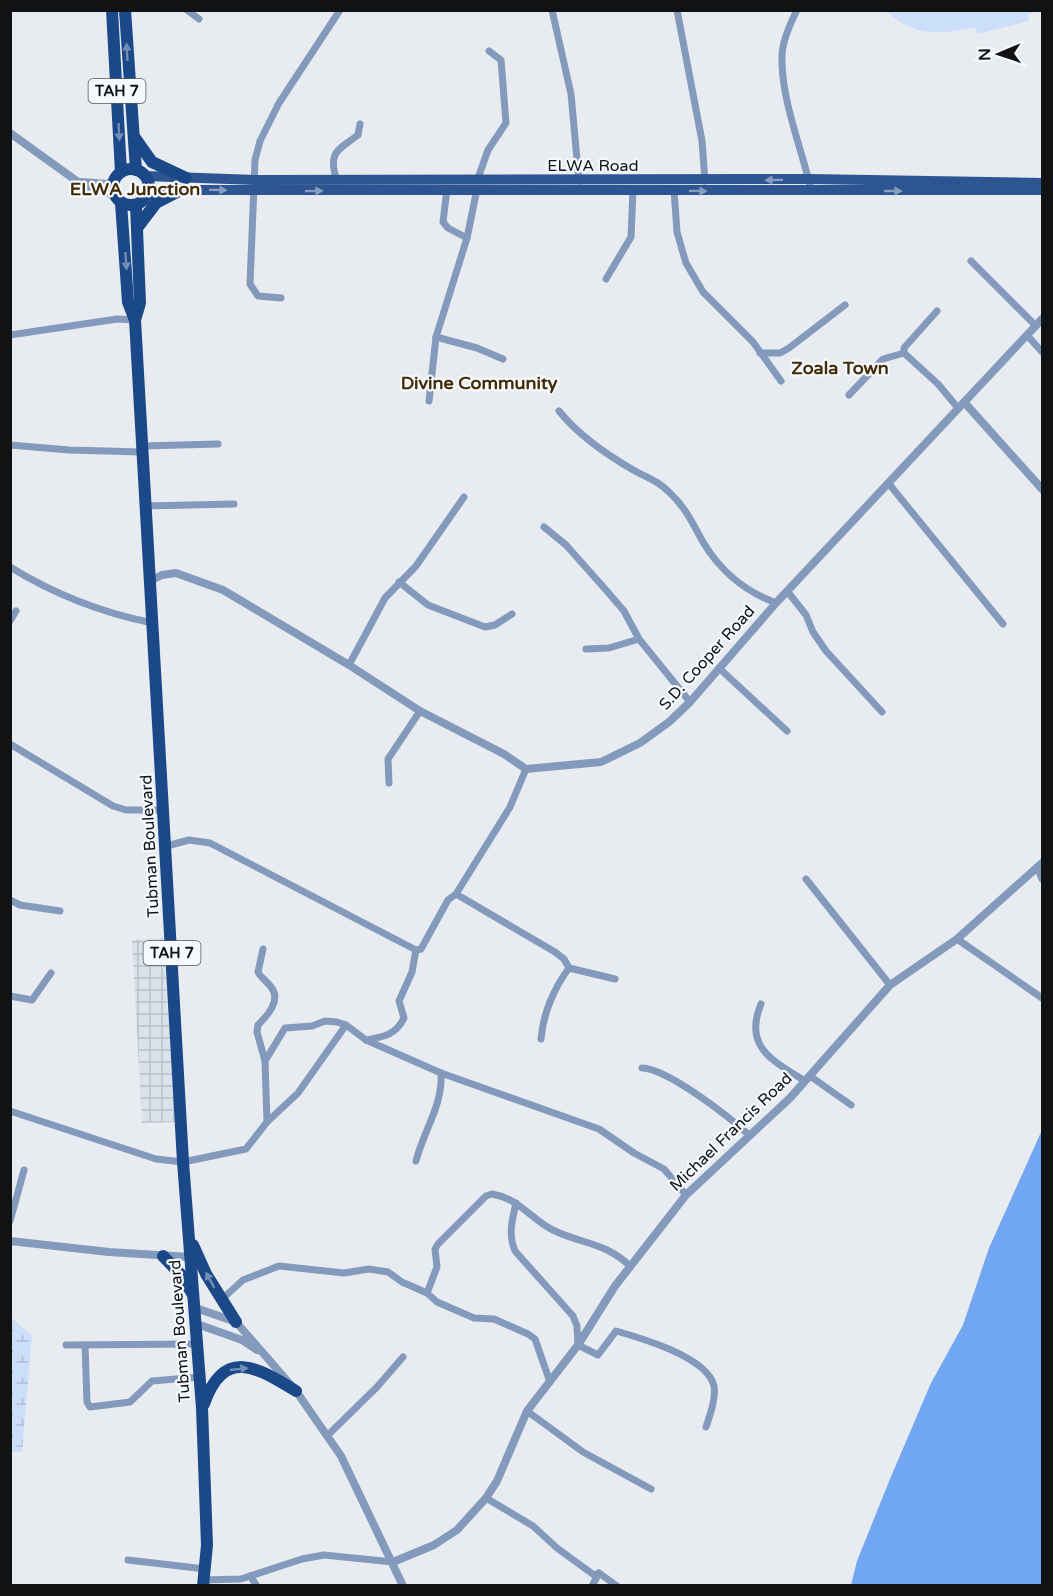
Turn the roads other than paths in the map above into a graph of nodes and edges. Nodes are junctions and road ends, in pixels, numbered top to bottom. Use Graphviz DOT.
graph roads {
  1 [pos="112,10"];
  2 [pos="125,10"];
  3 [pos="188,10"];
  4 [pos="340,10"];
  5 [pos="552,10"];
  6 [pos="677,10"];
  7 [pos="796,10"];
  8 [pos="199,19"];
  9 [pos="489,51"];
  10 [pos="360,124"];
  11 [pos="131,132"];
  12 [pos="10,133"];
  13 [pos="140,173"];
  14 [pos="118,176"];
  15 [pos="337,181"];
  16 [pos="579,181"];
  17 [pos="705,181"];
  18 [pos="79,182"];
  19 [pos="1042,183"];
  20 [pos="183,184"];
  21 [pos="477,185"];
  22 [pos="810,185"];
  23 [pos="256,186"];
  24 [pos="447,189"];
  25 [pos="633,190"];
  26 [pos="674,190"];
  27 [pos="1042,190"];
  28 [pos="147,195"];
  29 [pos="118,199"];
  30 [pos="136,205"];
  31 [pos="137,228"];
  32 [pos="466,238"];
  33 [pos="971,261"];
  34 [pos="606,279"];
  35 [pos="281,298"];
  36 [pos="844,305"];
  37 [pos="937,311"];
  38 [pos="1042,319"];
  39 [pos="135,320"];
  40 [pos="1036,326"];
  41 [pos="10,335"];
  42 [pos="1027,335"];
  43 [pos="436,337"];
  44 [pos="1042,352"];
  45 [pos="760,353"];
  46 [pos="904,353"];
  47 [pos="503,359"];
  48 [pos="781,381"];
  49 [pos="849,395"];
  50 [pos="429,401"];
  51 [pos="961,405"];
  52 [pos="559,411"];
  53 [pos="218,444"];
  54 [pos="10,445"];
  55 [pos="142,449"];
  56 [pos="889,484"];
  57 [pos="1042,489"];
  58 [pos="464,497"];
  59 [pos="234,504"];
  60 [pos="145,506"];
  61 [pos="544,527"];
  62 [pos="10,567"];
  63 [pos="150,581"];
  64 [pos="399,582"];
  65 [pos="788,592"];
  66 [pos="776,603"];
  67 [pos="16,611"];
  68 [pos="513,614"];
  69 [pos="10,621"];
  70 [pos="153,623"];
  71 [pos="1004,624"];
  72 [pos="639,639"];
  73 [pos="586,650"];
  74 [pos="349,665"];
  75 [pos="719,668"];
  76 [pos="690,702"];
  77 [pos="420,711"];
  78 [pos="882,712"];
  79 [pos="787,731"];
  80 [pos="10,744"];
  81 [pos="526,769"];
  82 [pos="389,783"];
  83 [pos="164,810"];
  84 [pos="167,846"];
  85 [pos="1040,865"];
  86 [pos="806,879"];
  87 [pos="1042,879"];
  88 [pos="456,894"];
  89 [pos="10,900"];
  90 [pos="60,911"];
  91 [pos="957,939"];
  92 [pos="263,949"];
  93 [pos="416,950"];
  94 [pos="569,968"];
  95 [pos="51,973"];
  96 [pos="615,979"];
  97 [pos="890,985"];
  98 [pos="10,996"];
  99 [pos="1042,998"];
  100 [pos="761,1004"];
  101 [pos="346,1025"];
  102 [pos="541,1039"];
  103 [pos="366,1040"];
  104 [pos="266,1061"];
  105 [pos="642,1068"];
  106 [pos="441,1073"];
  107 [pos="807,1078"];
  108 [pos="851,1104"];
  109 [pos="10,1111"];
  110 [pos="267,1122"];
  111 [pos="748,1134"];
  112 [pos="416,1161"];
  113 [pos="183,1162"];
  114 [pos="24,1170"];
  115 [pos="686,1195"];
  116 [pos="516,1203"];
  117 [pos="10,1221"];
  118 [pos="189,1236"];
  119 [pos="10,1241"];
  120 [pos="163,1257"];
  121 [pos="190,1257"];
  122 [pos="630,1266"];
  123 [pos="427,1293"];
  124 [pos="221,1300"];
  125 [pos="195,1303"];
  126 [pos="236,1322"];
  127 [pos="196,1324"];
  128 [pos="197,1344"];
  129 [pos="66,1345"];
  130 [pos="85,1345"];
  131 [pos="578,1345"];
  132 [pos="265,1355"];
  133 [pos="403,1357"];
  134 [pos="200,1377"];
  135 [pos="550,1382"];
  136 [pos="296,1391"];
  137 [pos="202,1408"];
  138 [pos="527,1411"];
  139 [pos="706,1427"];
  140 [pos="327,1436"];
  141 [pos="651,1489"];
  142 [pos="486,1498"];
  143 [pos="128,1560"];
  144 [pos="393,1562"];
  145 [pos="599,1573"];
  146 [pos="250,1576"];
  147 [pos="204,1578"];
  148 [pos="257,1586"];
  149 [pos="403,1586"];
  150 [pos="592,1586"];
  151 [pos="617,1586"];
  1 -- 14 [label="highway, TAH 7, one-way"];
  11 -- 2 [label="highway, TAH 7, one-way"];
  3 -- 8 [label="street"];
  4 -- 23 [label="street"];
  5 -- 16 [label="street"];
  6 -- 17 [label="street"];
  7 -- 22 [label="street"];
  9 -- 21 [label="street"];
  10 -- 15 [label="street"];
  11 -- 13 [label="highway"];
  11 -- 20 [label="highway"];
  12 -- 18 [label="street"];
  13 -- 14 [label="highway"];
  13 -- 20 [label="main road, ELWA Road"];
  13 -- 28 [label="highway"];
  14 -- 18 [label="street"];
  14 -- 29 [label="highway"];
  15 -- 21 [label="main road, ELWA Road"];
  15 -- 23 [label="main road, ELWA Road"];
  16 -- 17 [label="main road, ELWA Road"];
  16 -- 21 [label="main road, ELWA Road"];
  22 -- 17 [label="main road, ELWA Road, one-way"];
  18 -- 29 [label="street"];
  19 -- 22 [label="main road, ELWA Road"];
  20 -- 23 [label="main road, ELWA Road"];
  20 -- 28 [label="main road, ELWA Road"];
  20 -- 31 [label="highway"];
  21 -- 24 [label="main road, ELWA Road"];
  21 -- 25 [label="main road, ELWA Road"];
  21 -- 32 [label="street"];
  26 -- 22 [label="main road, ELWA Road, one-way"];
  22 -- 27 [label="main road, ELWA Road, one-way"];
  23 -- 24 [label="main road, ELWA Road, one-way"];
  23 -- 35 [label="street"];
  24 -- 32 [label="street"];
  25 -- 26 [label="main road, ELWA Road"];
  25 -- 34 [label="street"];
  26 -- 45 [label="street"];
  28 -- 30 [label="highway"];
  29 -- 30 [label="highway"];
  29 -- 39 [label="highway, Tubman Boulevard / TAH 7, one-way"];
  30 -- 31 [label="highway, Tubman Boulevard / TAH 7"];
  31 -- 39 [label="highway, Tubman Boulevard / TAH 7"];
  32 -- 43 [label="street"];
  33 -- 40 [label="street"];
  36 -- 45 [label="street"];
  37 -- 46 [label="street"];
  38 -- 40 [label="street, S.D. Cooper Road"];
  39 -- 41 [label="street"];
  39 -- 55 [label="highway, Tubman Boulevard / TAH 7"];
  40 -- 42 [label="street, S.D. Cooper Road"];
  42 -- 44 [label="street"];
  42 -- 51 [label="street, S.D. Cooper Road"];
  43 -- 47 [label="street"];
  43 -- 50 [label="street"];
  45 -- 48 [label="street"];
  46 -- 49 [label="street"];
  46 -- 51 [label="street"];
  51 -- 56 [label="street, S.D. Cooper Road"];
  51 -- 57 [label="street"];
  52 -- 66 [label="street"];
  53 -- 55 [label="street"];
  54 -- 55 [label="street"];
  55 -- 60 [label="highway, Tubman Boulevard / TAH 7"];
  56 -- 65 [label="street, S.D. Cooper Road"];
  56 -- 71 [label="street"];
  58 -- 64 [label="street"];
  59 -- 60 [label="street"];
  60 -- 63 [label="highway, Tubman Boulevard / TAH 7"];
  61 -- 72 [label="street"];
  62 -- 70 [label="street"];
  63 -- 70 [label="highway, Tubman Boulevard / TAH 7"];
  63 -- 74 [label="street"];
  64 -- 68 [label="street"];
  64 -- 74 [label="street"];
  65 -- 66 [label="street, S.D. Cooper Road"];
  65 -- 78 [label="street"];
  66 -- 75 [label="street, S.D. Cooper Road"];
  67 -- 69 [label="street"];
  70 -- 83 [label="highway, Tubman Boulevard / TAH 7"];
  72 -- 73 [label="street"];
  72 -- 76 [label="street"];
  74 -- 77 [label="street"];
  75 -- 76 [label="street, S.D. Cooper Road"];
  75 -- 79 [label="street"];
  76 -- 81 [label="street, S.D. Cooper Road"];
  77 -- 81 [label="street"];
  77 -- 82 [label="street"];
  80 -- 83 [label="street"];
  81 -- 88 [label="street"];
  83 -- 84 [label="highway, Tubman Boulevard / TAH 7"];
  84 -- 93 [label="street"];
  84 -- 113 [label="highway, Tubman Boulevard / TAH 7"];
  85 -- 87 [label="street"];
  85 -- 91 [label="street, Michael Francis Road"];
  86 -- 97 [label="street"];
  88 -- 93 [label="street"];
  88 -- 94 [label="street"];
  89 -- 90 [label="street"];
  91 -- 97 [label="street, Michael Francis Road"];
  91 -- 99 [label="street"];
  92 -- 104 [label="street"];
  93 -- 103 [label="street"];
  94 -- 96 [label="street"];
  94 -- 102 [label="street"];
  95 -- 98 [label="street"];
  97 -- 107 [label="street, Michael Francis Road"];
  100 -- 107 [label="street"];
  101 -- 103 [label="street"];
  101 -- 104 [label="street"];
  101 -- 110 [label="street"];
  103 -- 106 [label="street"];
  104 -- 110 [label="street"];
  105 -- 111 [label="street"];
  106 -- 112 [label="street"];
  106 -- 115 [label="street"];
  107 -- 108 [label="street"];
  107 -- 111 [label="street, Michael Francis Road"];
  109 -- 113 [label="street"];
  110 -- 113 [label="street"];
  111 -- 115 [label="street, Michael Francis Road"];
  113 -- 118 [label="highway, Tubman Boulevard / TAH 7"];
  114 -- 117 [label="street"];
  115 -- 122 [label="street, Michael Francis Road"];
  116 -- 122 [label="street"];
  116 -- 123 [label="street"];
  116 -- 131 [label="street"];
  118 -- 121 [label="highway, Tubman Boulevard / TAH 7"];
  124 -- 118 [label="highway, one-way"];
  119 -- 120 [label="street"];
  120 -- 121 [label="street"];
  120 -- 125 [label="highway"];
  121 -- 125 [label="highway, Tubman Boulevard / TAH 7"];
  122 -- 131 [label="street, Michael Francis Road"];
  123 -- 124 [label="street"];
  123 -- 135 [label="street"];
  124 -- 126 [label="highway"];
  125 -- 126 [label="street"];
  125 -- 127 [label="highway, Tubman Boulevard / TAH 7"];
  126 -- 132 [label="street"];
  127 -- 128 [label="highway, Tubman Boulevard / TAH 7"];
  127 -- 132 [label="street"];
  128 -- 130 [label="street"];
  128 -- 134 [label="highway, Tubman Boulevard / TAH 7"];
  129 -- 130 [label="street"];
  130 -- 134 [label="street"];
  131 -- 135 [label="street, Michael Francis Road"];
  131 -- 139 [label="street"];
  132 -- 136 [label="street"];
  133 -- 140 [label="street"];
  134 -- 137 [label="highway, Tubman Boulevard / TAH 7"];
  135 -- 138 [label="street, Michael Francis Road"];
  137 -- 136 [label="highway, one-way"];
  136 -- 140 [label="street"];
  137 -- 147 [label="highway, Tubman Boulevard / TAH 7"];
  138 -- 141 [label="street"];
  138 -- 142 [label="street, Michael Francis Road"];
  140 -- 144 [label="street"];
  142 -- 144 [label="street, Michael Francis Road"];
  142 -- 145 [label="street"];
  143 -- 147 [label="street"];
  144 -- 146 [label="street"];
  144 -- 149 [label="street"];
  145 -- 150 [label="street"];
  145 -- 151 [label="street"];
  146 -- 147 [label="street"];
  146 -- 148 [label="street"];
}
